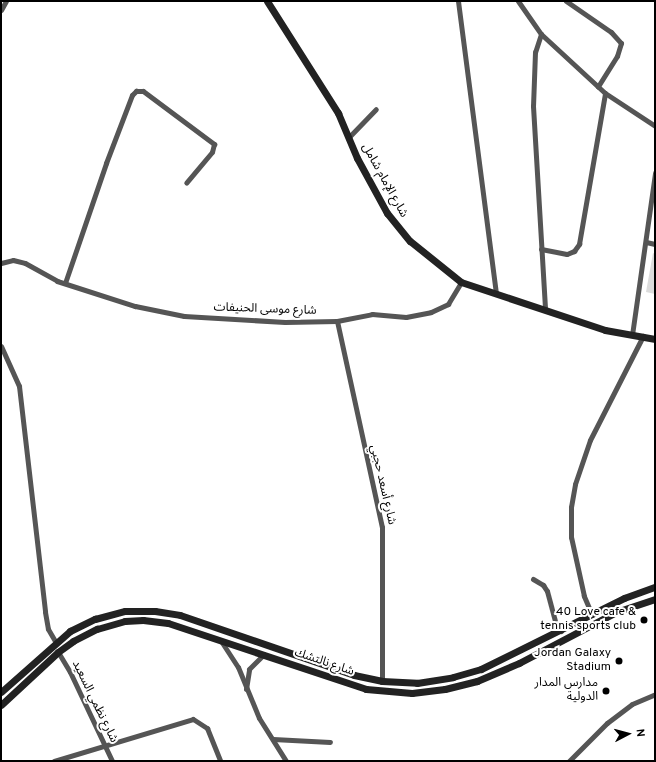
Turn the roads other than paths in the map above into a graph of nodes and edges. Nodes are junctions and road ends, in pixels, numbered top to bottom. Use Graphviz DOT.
graph roads {
  1 [pos="6,1"];
  2 [pos="267,1"];
  3 [pos="458,1"];
  4 [pos="518,1"];
  5 [pos="566,1"];
  6 [pos="1,10"];
  7 [pos="541,34"];
  8 [pos="598,86"];
  9 [pos="605,93"];
  10 [pos="376,109"];
  11 [pos="655,126"];
  12 [pos="348,138"];
  13 [pos="655,173"];
  14 [pos="186,183"];
  15 [pos="646,242"];
  16 [pos="655,244"];
  17 [pos="542,249"];
  18 [pos="1,263"];
  19 [pos="461,282"];
  20 [pos="65,283"];
  21 [pos="496,294"];
  22 [pos="546,309"];
  23 [pos="337,321"];
  24 [pos="632,335"];
  25 [pos="643,336"];
  26 [pos="655,339"];
  27 [pos="1,346"];
  28 [pos="533,578"];
  29 [pos="655,587"];
  30 [pos="655,599"];
  31 [pos="592,615"];
  32 [pos="560,631"];
  33 [pos="220,640"];
  34 [pos="55,641"];
  35 [pos="285,651"];
  36 [pos="58,652"];
  37 [pos="264,654"];
  38 [pos="281,660"];
  39 [pos="382,681"];
  40 [pos="1,692"];
  41 [pos="246,692"];
  42 [pos="655,694"];
  43 [pos="1,705"];
  44 [pos="273,739"];
  45 [pos="330,742"];
  46 [pos="104,745"];
  47 [pos="54,761"];
  48 [pos="112,761"];
  49 [pos="220,761"];
  50 [pos="286,761"];
  51 [pos="569,761"];
  1 -- 6 [label="street"];
  2 -- 12 [label="main road, شارع الإمام شامل"];
  3 -- 21 [label="street"];
  4 -- 7 [label="street"];
  5 -- 8 [label="street"];
  7 -- 8 [label="street"];
  7 -- 17 [label="street"];
  8 -- 9 [label="street"];
  9 -- 11 [label="street"];
  9 -- 17 [label="street"];
  10 -- 12 [label="street"];
  12 -- 19 [label="main road, شارع الإمام شامل"];
  13 -- 15 [label="street"];
  14 -- 20 [label="street"];
  15 -- 16 [label="street"];
  15 -- 24 [label="street"];
  17 -- 22 [label="street"];
  18 -- 20 [label="street, شارع موسى الحنيفات"];
  19 -- 21 [label="main road, شارع الإمام شامل"];
  19 -- 23 [label="street, شارع موسى الحنيفات"];
  20 -- 23 [label="street, شارع موسى الحنيفات"];
  21 -- 22 [label="main road, شارع الإمام شامل"];
  22 -- 24 [label="main road, شارع الإمام شامل"];
  23 -- 39 [label="street, شارع أسعد حجبي"];
  24 -- 25 [label="main road, شارع الإمام شامل"];
  25 -- 26 [label="main road, شارع الإمام شامل"];
  25 -- 31 [label="street"];
  27 -- 34 [label="street"];
  28 -- 32 [label="street"];
  29 -- 31 [label="main road, شارع نالتشك"];
  30 -- 38 [label="main road, شارع نالتشك"];
  31 -- 32 [label="main road, شارع نالتشك"];
  32 -- 39 [label="main road, شارع نالتشك"];
  33 -- 36 [label="main road, شارع نالتشك"];
  33 -- 37 [label="main road, شارع نالتشك"];
  33 -- 41 [label="street"];
  34 -- 35 [label="main road, شارع نالتشك"];
  34 -- 40 [label="main road, شارع نالتشك"];
  35 -- 38 [label="main road"];
  35 -- 39 [label="main road, شارع نالتشك"];
  36 -- 43 [label="main road, شارع نالتشك"];
  36 -- 46 [label="street, شارع نظمي السعيد"];
  37 -- 38 [label="main road, شارع نالتشك"];
  37 -- 41 [label="street"];
  41 -- 44 [label="street"];
  42 -- 51 [label="street"];
  44 -- 45 [label="street"];
  44 -- 50 [label="street"];
  46 -- 47 [label="street"];
  46 -- 48 [label="street, شارع نظمي السعيد"];
  46 -- 49 [label="street"];
}
